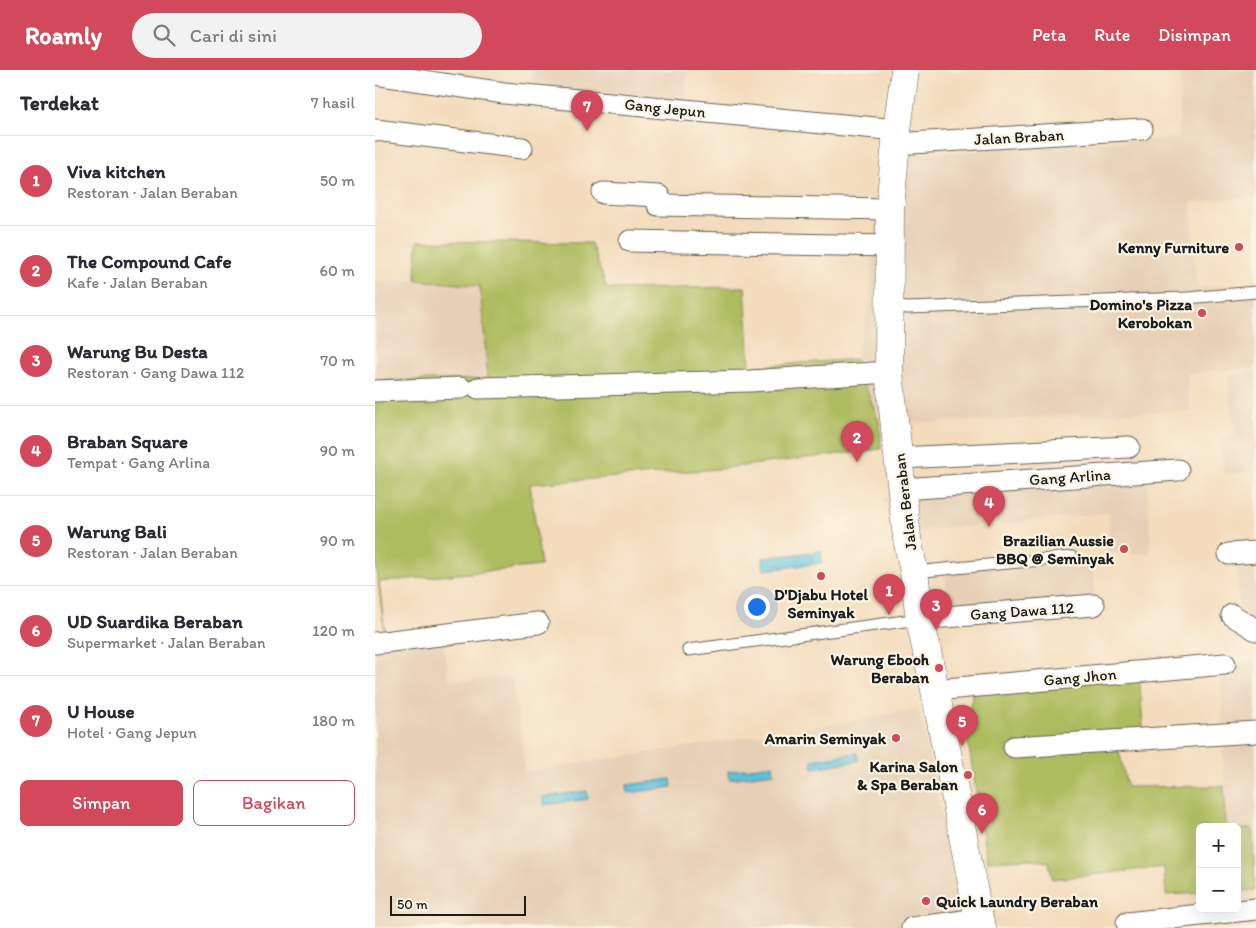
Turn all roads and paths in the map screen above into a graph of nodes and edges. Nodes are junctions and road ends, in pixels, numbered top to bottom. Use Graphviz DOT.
graph roads {
  1 [pos="905,70"];
  2 [pos="375,74"];
  3 [pos="1142,129"];
  4 [pos="375,130"];
  5 [pos="896,137"];
  6 [pos="522,148"];
  7 [pos="603,192"];
  8 [pos="659,196"];
  9 [pos="704,196"];
  10 [pos="890,209"];
  11 [pos="630,241"];
  12 [pos="891,246"];
  13 [pos="1256,292"];
  14 [pos="889,306"];
  15 [pos="889,372"];
  16 [pos="375,391"];
  17 [pos="1129,447"];
  18 [pos="899,458"];
  19 [pos="1178,470"];
  20 [pos="902,489"];
  21 [pos="1256,552"];
  22 [pos="1229,554"];
  23 [pos="1072,557"];
  24 [pos="914,572"];
  25 [pos="1094,605"];
  26 [pos="1232,615"];
  27 [pos="920,619"];
  28 [pos="538,623"];
  29 [pos="1256,630"];
  30 [pos="375,643"];
  31 [pos="688,650"];
  32 [pos="1225,664"];
  33 [pos="935,690"];
  34 [pos="1256,732"];
  35 [pos="1015,747"];
  36 [pos="1256,909"];
  37 [pos="1127,923"];
  38 [pos="980,924"];
  39 [pos="912,928"];
  1 -- 5 [label="street, Jalan Beraban"];
  2 -- 5 [label="street, Gang Jepun"];
  3 -- 5 [label="street, Jalan Braban"];
  4 -- 6 [label="street"];
  5 -- 10 [label="street, Jalan Beraban"];
  7 -- 8 [label="street"];
  8 -- 9 [label="street"];
  8 -- 10 [label="street"];
  10 -- 12 [label="street, Jalan Beraban"];
  11 -- 12 [label="street"];
  12 -- 14 [label="street, Jalan Beraban"];
  13 -- 14 [label="lane"];
  14 -- 15 [label="street, Jalan Beraban"];
  15 -- 16 [label="street"];
  15 -- 18 [label="street, Jalan Beraban"];
  17 -- 18 [label="street"];
  18 -- 20 [label="street, Jalan Beraban"];
  19 -- 20 [label="street, Gang Arlina"];
  20 -- 24 [label="street, Jalan Beraban"];
  21 -- 22 [label="street"];
  23 -- 24 [label="lane"];
  24 -- 27 [label="street, Jalan Beraban"];
  25 -- 27 [label="street, Gang Dawa 112"];
  26 -- 29 [label="street"];
  27 -- 31 [label="lane"];
  27 -- 33 [label="street, Jalan Beraban"];
  28 -- 30 [label="street"];
  32 -- 33 [label="street, Gang Jhon"];
  33 -- 38 [label="street, Jalan Beraban"];
  34 -- 35 [label="street"];
  36 -- 37 [label="street"];
  38 -- 39 [label="street"];
}
